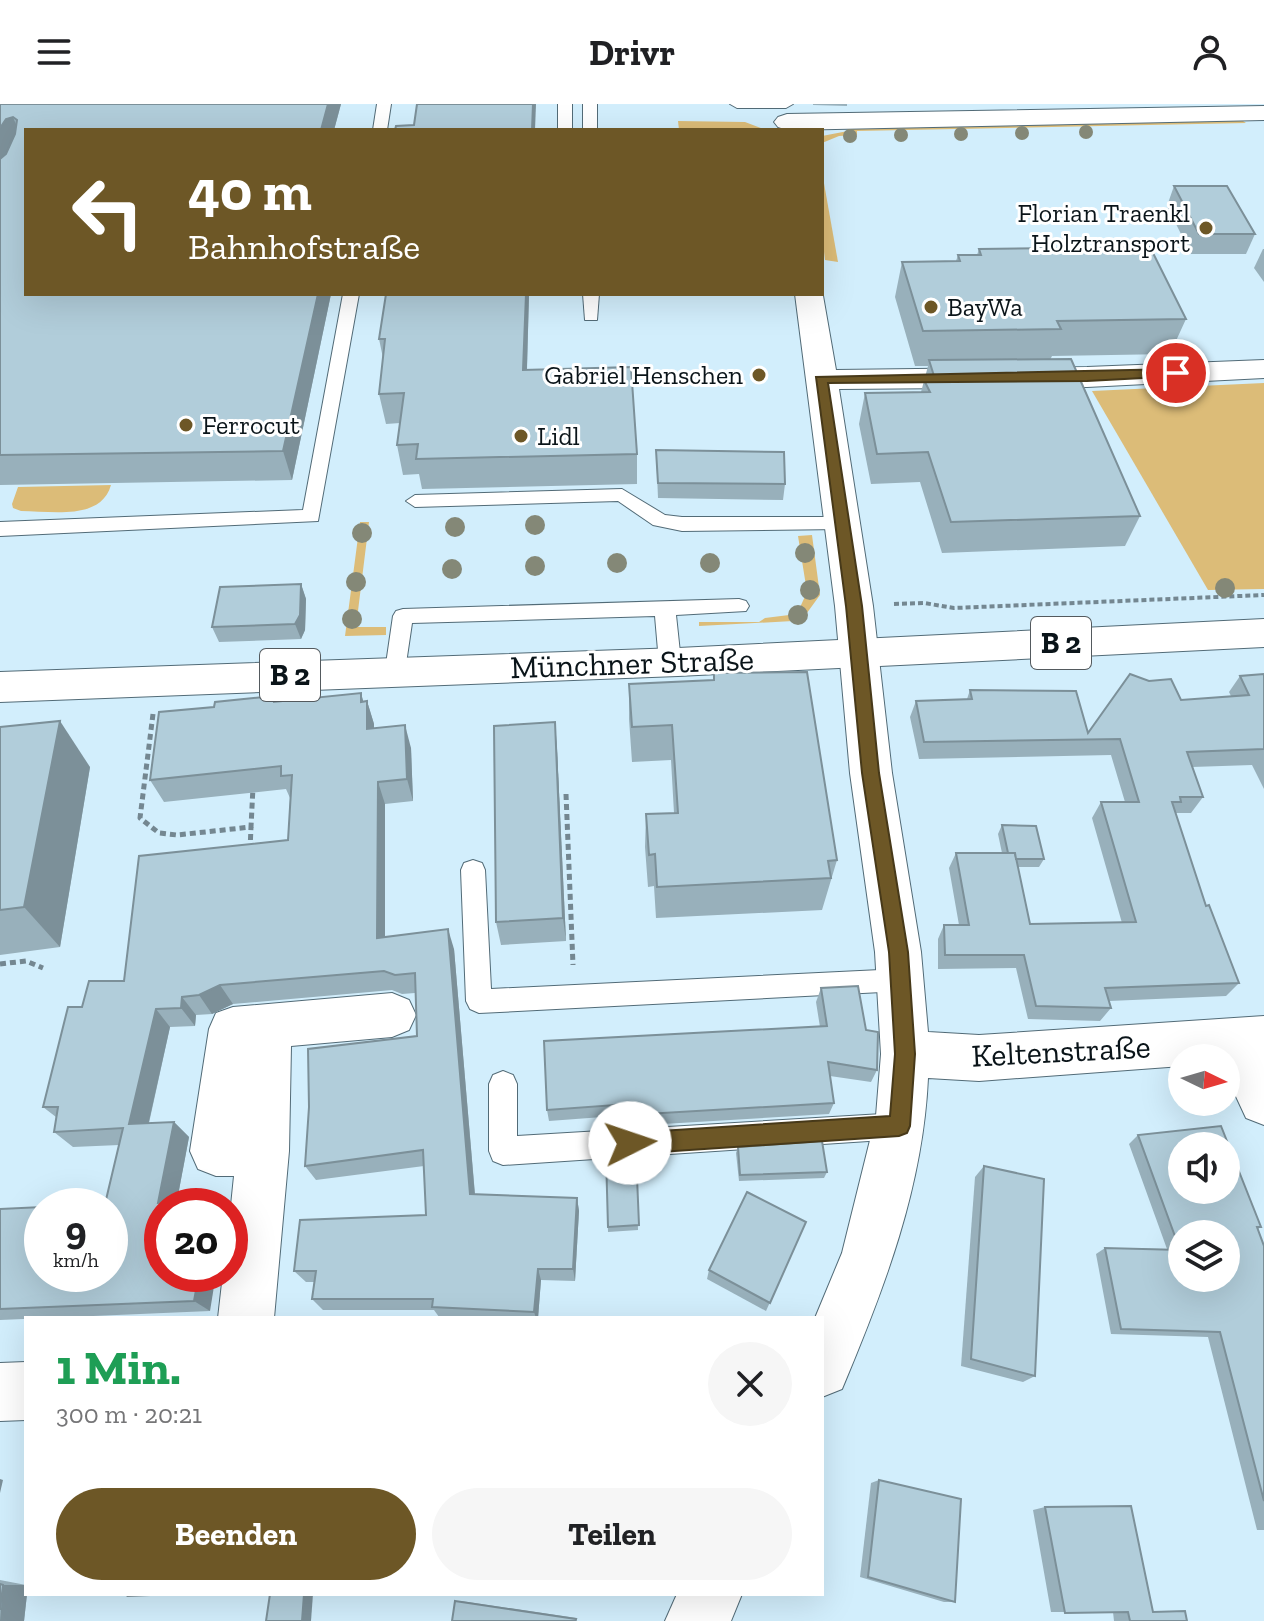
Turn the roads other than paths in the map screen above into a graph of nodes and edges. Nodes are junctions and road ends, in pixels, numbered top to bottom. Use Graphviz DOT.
graph roads {
  1 [pos="384,104"];
  2 [pos="565,104"];
  3 [pos="590,104"];
  4 [pos="737,104"];
  5 [pos="1264,113"];
  6 [pos="787,115"];
  7 [pos="380,128"];
  8 [pos="565,128"];
  9 [pos="590,128"];
  10 [pos="351,296"];
  11 [pos="591,296"];
  12 [pos="810,296"];
  13 [pos="591,317"];
  14 [pos="1264,369"];
  15 [pos="821,380"];
  16 [pos="415,501"];
  17 [pos="841,523"];
  18 [pos="0,529"];
  19 [pos="739,606"];
  20 [pos="665,608"];
  21 [pos="1264,633"];
  22 [pos="859,654"];
  23 [pos="670,662"];
  24 [pos="396,671"];
  25 [pos="0,687"];
  26 [pos="473,870"];
  27 [pos="901,980"];
  28 [pos="392,1015"];
  29 [pos="1249,1039"];
  30 [pos="905,1054"];
  31 [pos="503,1084"];
  32 [pos="1264,1101"];
  33 [pos="899,1126"];
  34 [pos="246,1316"];
  35 [pos="824,1364"];
  36 [pos="24,1391"];
  37 [pos="0,1392"];
  38 [pos="710,1596"];
  39 [pos="697,1621"];
  1 -- 7 [label="lane"];
  2 -- 8 [label="lane"];
  3 -- 9 [label="lane"];
  4 -- 6 [label="lane"];
  5 -- 6 [label="street"];
  10 -- 18 [label="lane"];
  11 -- 13 [label="lane"];
  12 -- 15 [label="street"];
  14 -- 15 [label="street"];
  15 -- 17 [label="street"];
  16 -- 17 [label="lane"];
  17 -- 22 [label="street"];
  19 -- 20 [label="lane"];
  20 -- 23 [label="lane"];
  20 -- 24 [label="lane"];
  21 -- 22 [label="street, Münchner Straße / B 2"];
  22 -- 23 [label="street, Münchner Straße / B 2"];
  22 -- 27 [label="street"];
  23 -- 24 [label="street, Münchner Straße / B 2"];
  24 -- 25 [label="street, Münchner Straße / B 2"];
  26 -- 27 [label="lane"];
  27 -- 30 [label="street"];
  28 -- 34 [label="street"];
  29 -- 30 [label="street, Keltenstraße"];
  29 -- 32 [label="street"];
  30 -- 33 [label="street"];
  31 -- 33 [label="lane"];
  33 -- 35 [label="street"];
  36 -- 37 [label="street"];
  38 -- 39 [label="street"];
}
